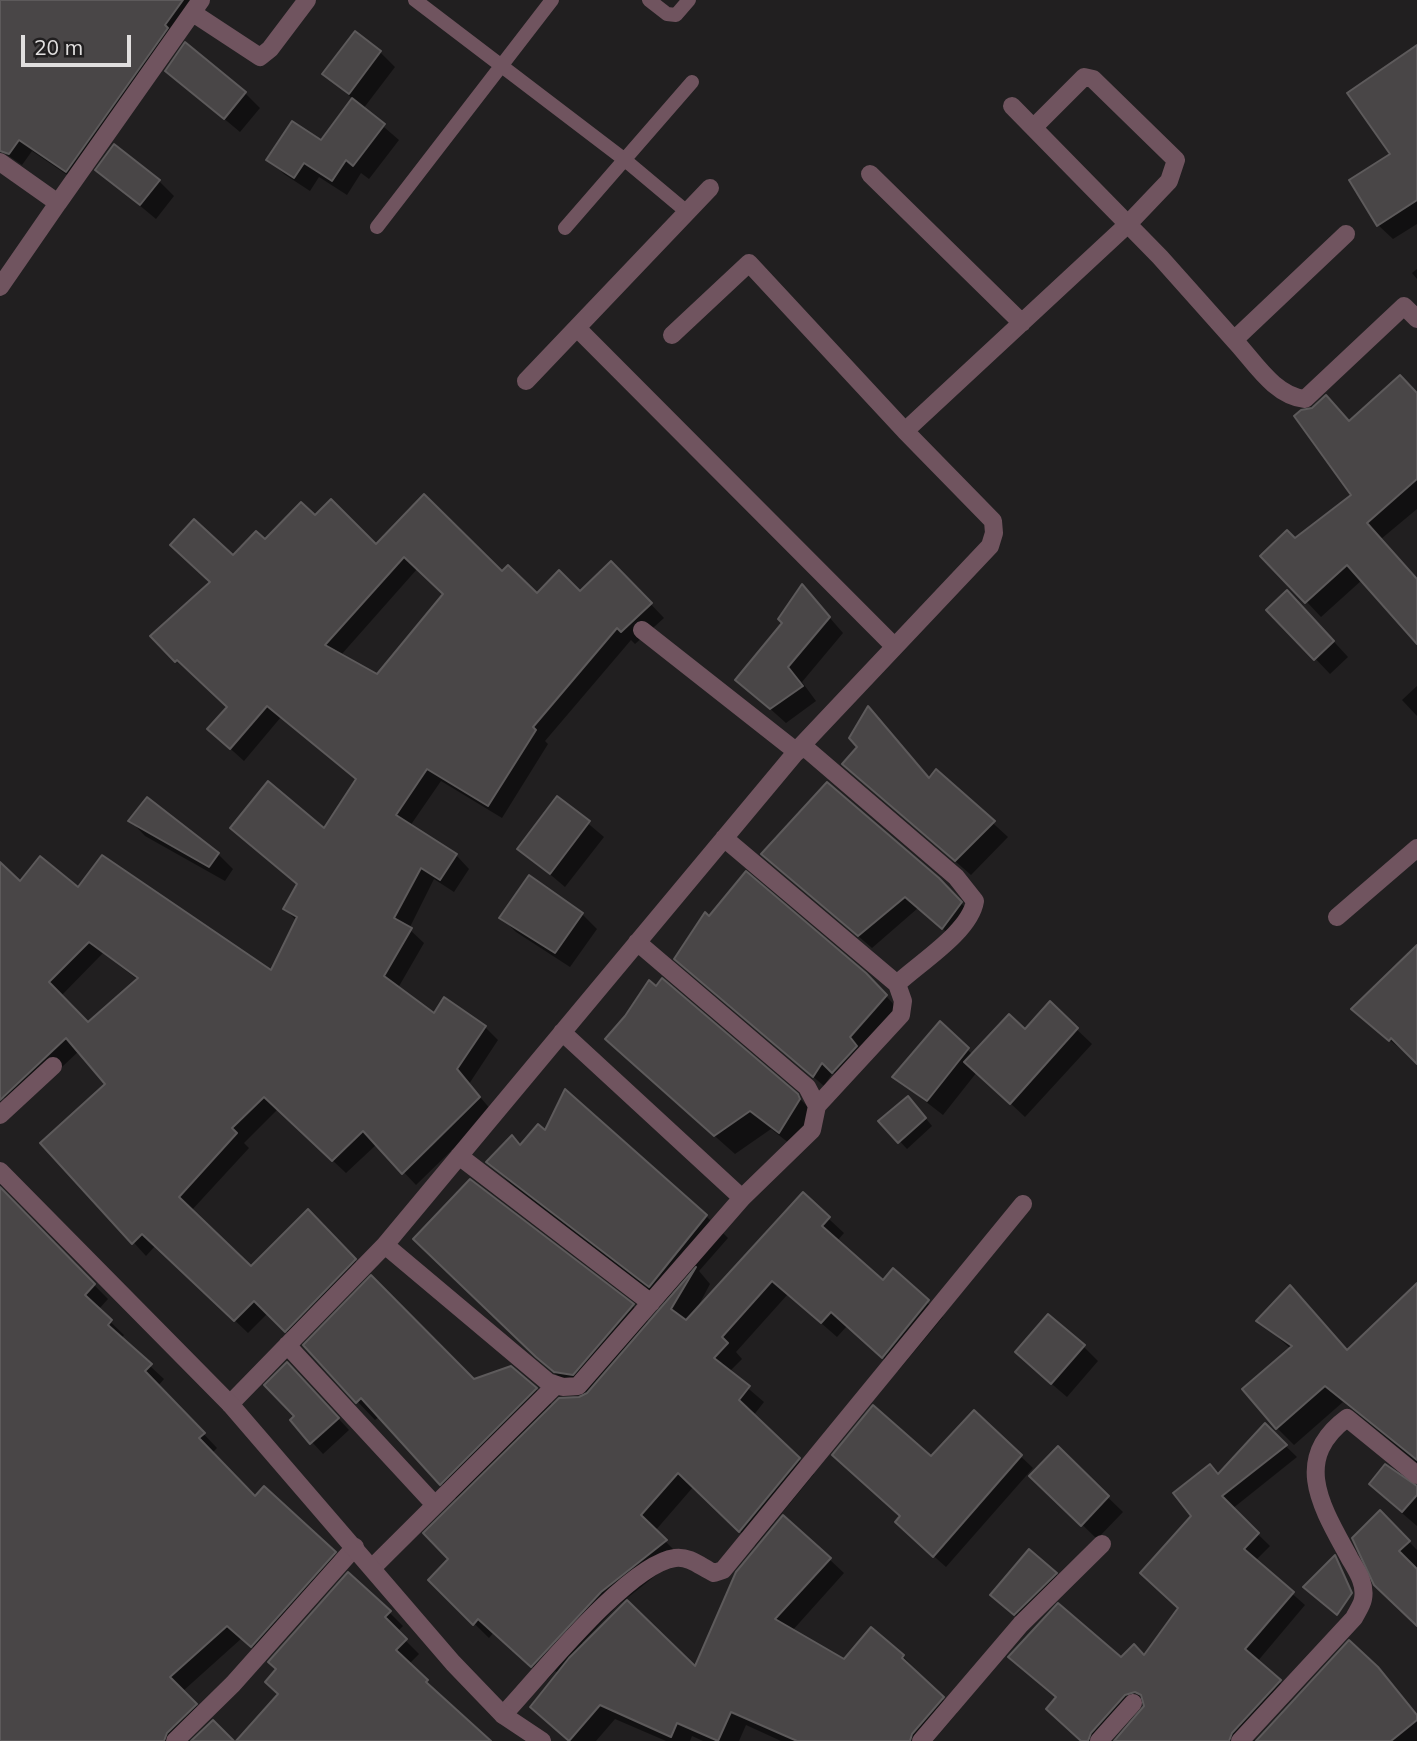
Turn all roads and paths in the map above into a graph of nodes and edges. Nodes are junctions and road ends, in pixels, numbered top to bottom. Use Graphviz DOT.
graph roads {
  1 [pos="307,0"];
  2 [pos="415,0"];
  3 [pos="552,0"];
  4 [pos="649,0"];
  5 [pos="689,0"];
  6 [pos="197,7"];
  7 [pos="504,66"];
  8 [pos="692,82"];
  9 [pos="1012,106"];
  10 [pos="1034,127"];
  11 [pos="625,160"];
  12 [pos="0,162"];
  13 [pos="870,174"];
  14 [pos="710,188"];
  15 [pos="58,203"];
  16 [pos="687,212"];
  17 [pos="1128,225"];
  18 [pos="377,227"];
  19 [pos="565,229"];
  20 [pos="1346,234"];
  21 [pos="0,287"];
  22 [pos="1417,319"];
  23 [pos="1022,323"];
  24 [pos="577,328"];
  25 [pos="672,335"];
  26 [pos="1234,340"];
  27 [pos="526,381"];
  28 [pos="905,431"];
  29 [pos="642,630"];
  30 [pos="893,645"];
  31 [pos="799,748"];
  32 [pos="724,838"];
  33 [pos="1417,848"];
  34 [pos="1337,917"];
  35 [pos="637,942"];
  36 [pos="897,984"];
  37 [pos="562,1032"];
  38 [pos="53,1066"];
  39 [pos="817,1106"];
  40 [pos="0,1115"];
  41 [pos="459,1156"];
  42 [pos="0,1171"];
  43 [pos="742,1198"];
  44 [pos="1023,1204"];
  45 [pos="385,1245"];
  46 [pos="650,1303"];
  47 [pos="287,1345"];
  48 [pos="556,1385"];
  49 [pos="230,1404"];
  50 [pos="1417,1475"];
  51 [pos="435,1505"];
  52 [pos="1102,1544"];
  53 [pos="355,1547"];
  54 [pos="373,1567"];
  55 [pos="1133,1703"];
  56 [pos="503,1715"];
  57 [pos="175,1741"];
  58 [pos="542,1741"];
  59 [pos="921,1741"];
  60 [pos="1099,1741"];
  61 [pos="1240,1741"];
  1 -- 6 [label="street"];
  2 -- 7 [label="lane"];
  3 -- 7 [label="lane"];
  4 -- 5 [label="lane"];
  6 -- 15 [label="street"];
  7 -- 11 [label="lane"];
  7 -- 18 [label="lane"];
  8 -- 11 [label="lane"];
  9 -- 10 [label="street"];
  10 -- 17 [label="street"];
  10 -- 17 [label="street"];
  11 -- 16 [label="lane"];
  11 -- 19 [label="lane"];
  12 -- 15 [label="street"];
  13 -- 23 [label="street"];
  14 -- 16 [label="street"];
  15 -- 21 [label="street"];
  16 -- 24 [label="street"];
  17 -- 23 [label="street"];
  17 -- 26 [label="street"];
  20 -- 26 [label="street"];
  22 -- 26 [label="street"];
  23 -- 28 [label="street"];
  24 -- 27 [label="street"];
  24 -- 30 [label="street"];
  25 -- 28 [label="street"];
  28 -- 30 [label="street"];
  29 -- 31 [label="street"];
  30 -- 31 [label="street"];
  31 -- 32 [label="street"];
  31 -- 36 [label="street"];
  32 -- 35 [label="street"];
  32 -- 36 [label="street"];
  33 -- 34 [label="street"];
  35 -- 37 [label="street"];
  35 -- 39 [label="street"];
  36 -- 39 [label="street"];
  37 -- 41 [label="street"];
  37 -- 43 [label="street"];
  38 -- 40 [label="street"];
  39 -- 43 [label="street"];
  41 -- 45 [label="street"];
  41 -- 46 [label="street"];
  42 -- 49 [label="street"];
  43 -- 46 [label="street"];
  44 -- 56 [label="street"];
  45 -- 47 [label="street"];
  45 -- 48 [label="street"];
  46 -- 48 [label="street"];
  47 -- 49 [label="street"];
  47 -- 51 [label="street"];
  48 -- 51 [label="street"];
  49 -- 53 [label="street"];
  50 -- 61 [label="street"];
  51 -- 54 [label="street"];
  52 -- 59 [label="street"];
  53 -- 54 [label="street"];
  53 -- 57 [label="street"];
  54 -- 56 [label="street"];
  55 -- 60 [label="street"];
  56 -- 58 [label="street"];
}
